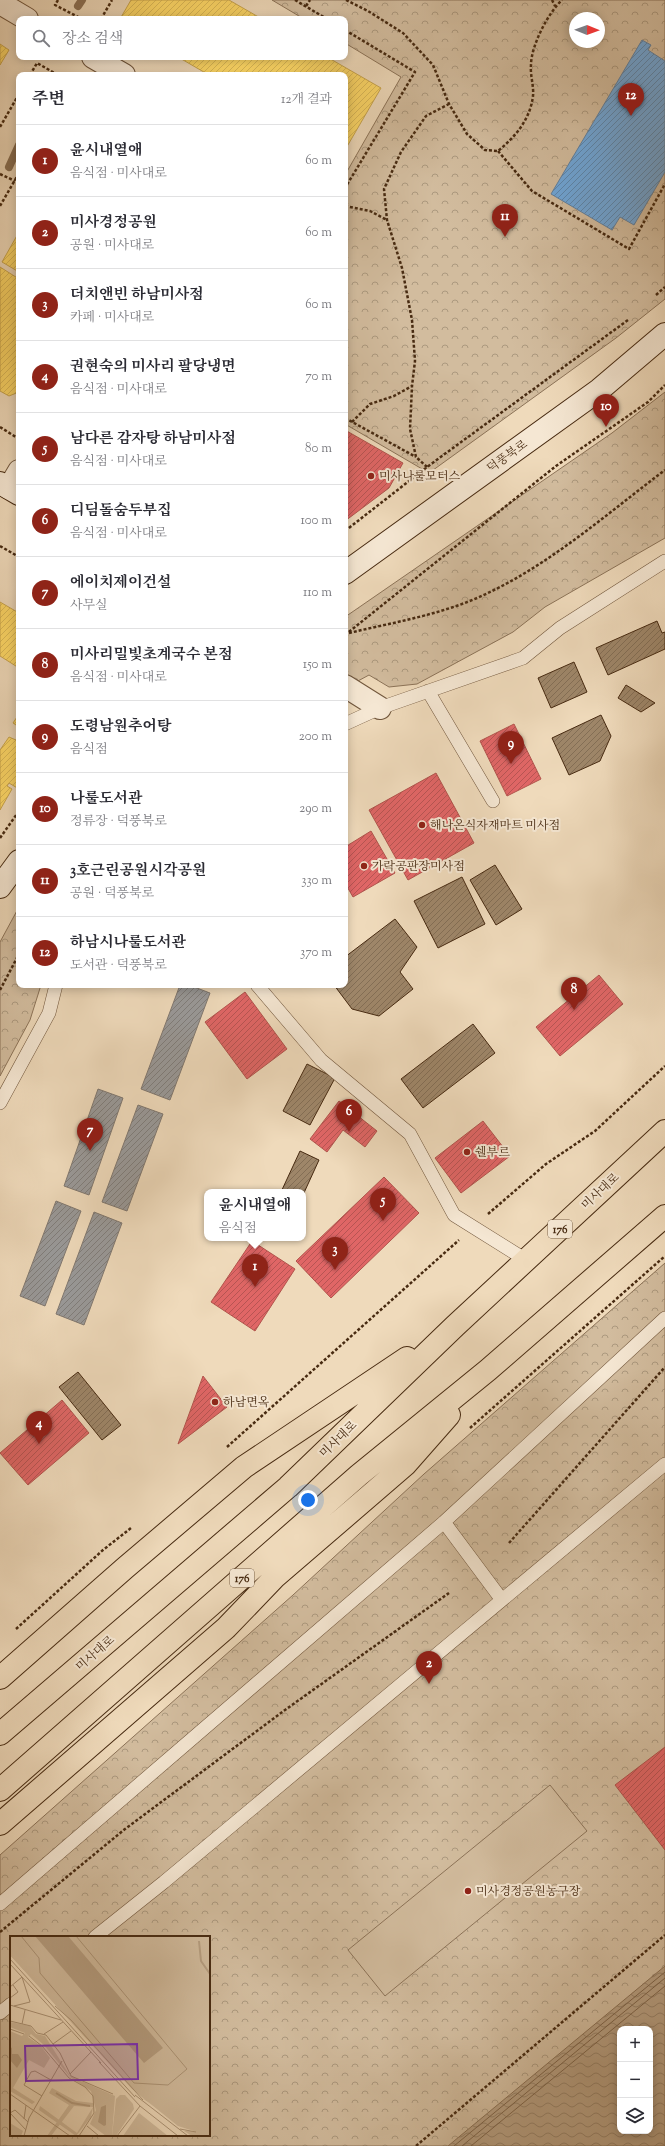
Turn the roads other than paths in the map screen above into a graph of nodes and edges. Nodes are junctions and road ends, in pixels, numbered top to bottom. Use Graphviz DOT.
graph roads {
  1 [pos="0,3"];
  2 [pos="22,16"];
  3 [pos="98,60"];
  4 [pos="119,72"];
  5 [pos="665,334"];
  6 [pos="665,561"];
  7 [pos="348,571"];
  8 [pos="348,688"];
  9 [pos="428,691"];
  10 [pos="380,708"];
  11 [pos="348,723"];
  12 [pos="492,801"];
  13 [pos="16,865"];
  14 [pos="0,887"];
  15 [pos="55,988"];
  16 [pos="260,988"];
  17 [pos="0,1103"];
  18 [pos="665,1131"];
  19 [pos="665,1216"];
  20 [pos="526,1260"];
  21 [pos="665,1318"];
  22 [pos="454,1326"];
  23 [pos="488,1370"];
  24 [pos="665,1464"];
  25 [pos="444,1522"];
  26 [pos="502,1600"];
  27 [pos="0,1678"];
  28 [pos="0,1734"];
  29 [pos="0,1790"];
  30 [pos="0,1824"];
  31 [pos="0,1904"];
  32 [pos="96,1936"];
  33 [pos="10,2005"];
  34 [pos="0,2012"];
  1 -- 2 [label="street"];
  3 -- 4 [label="street"];
  5 -- 7 [label="street, 덕풍북로"];
  6 -- 9 [label="lane"];
  8 -- 10 [label="street"];
  9 -- 10 [label="lane"];
  9 -- 12 [label="lane"];
  10 -- 11 [label="lane"];
  13 -- 14 [label="street"];
  15 -- 17 [label="lane"];
  16 -- 20 [label="lane"];
  18 -- 20 [label="main road, 미사대로 / 176"];
  19 -- 23 [label="main road, 176"];
  20 -- 22 [label="main road, 미사대로 / 176"];
  21 -- 25 [label="lane"];
  22 -- 27 [label="main road"];
  22 -- 28 [label="main road, 미사대로 / 176"];
  23 -- 29 [label="main road, 176"];
  23 -- 30 [label="main road"];
  24 -- 26 [label="lane"];
  25 -- 26 [label="lane"];
  25 -- 31 [label="lane"];
  26 -- 32 [label="lane"];
  33 -- 34 [label="lane"];
}
